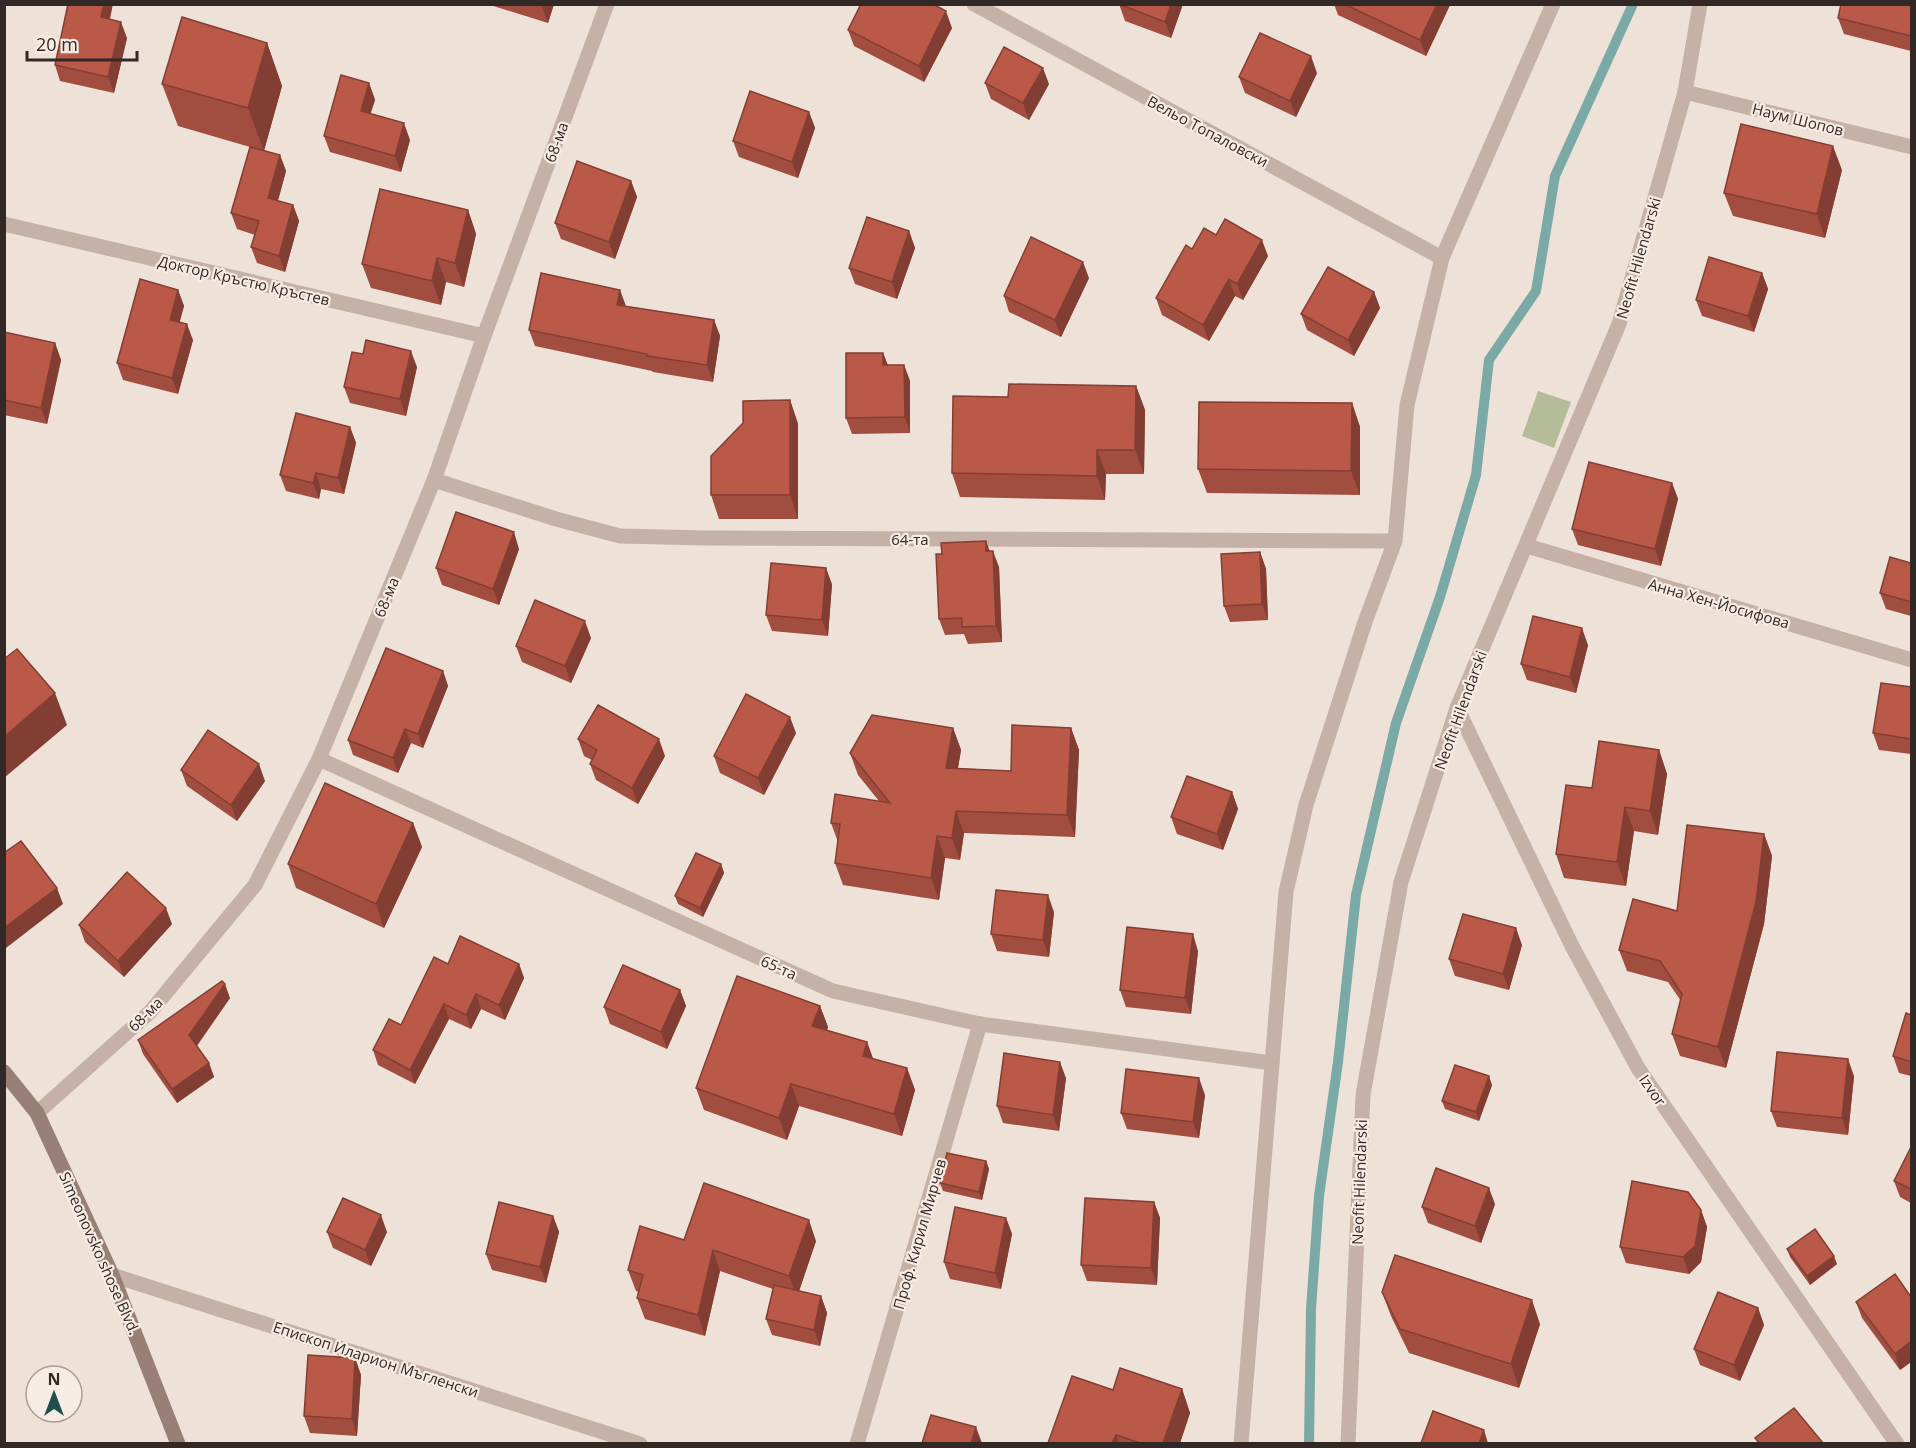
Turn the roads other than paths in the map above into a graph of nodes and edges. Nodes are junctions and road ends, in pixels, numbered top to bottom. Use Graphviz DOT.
graph roads {
  1 [pos="607,4"];
  2 [pos="974,4"];
  3 [pos="1553,4"];
  4 [pos="1701,4"];
  5 [pos="1685,92"];
  6 [pos="1911,147"];
  7 [pos="4,224"];
  8 [pos="1442,258"];
  9 [pos="484,336"];
  10 [pos="434,480"];
  11 [pos="1395,541"];
  12 [pos="1527,546"];
  13 [pos="1911,660"];
  14 [pos="1457,708"];
  15 [pos="319,759"];
  16 [pos="980,1024"];
  17 [pos="1272,1063"];
  18 [pos="4,1072"];
  19 [pos="37,1113"];
  20 [pos="112,1275"];
  21 [pos="178,1443"];
  22 [pos="640,1443"];
  23 [pos="858,1443"];
  24 [pos="1241,1443"];
  25 [pos="1348,1443"];
  26 [pos="1897,1443"];
  1 -- 9 [label="street, 68-ма"];
  2 -- 8 [label="street, Вельо Топаловски"];
  3 -- 8 [label="street"];
  4 -- 5 [label="street, Neofit Hilendarski"];
  5 -- 6 [label="street, Наум Шопов"];
  5 -- 12 [label="street, Neofit Hilendarski"];
  7 -- 9 [label="street, Доктор Кръстю Кръстев"];
  8 -- 11 [label="street"];
  9 -- 10 [label="street, 68-ма"];
  10 -- 11 [label="street, 64-та"];
  10 -- 15 [label="street, 68-ма"];
  11 -- 17 [label="street"];
  12 -- 13 [label="street, Анна Хен-Йосифова"];
  12 -- 14 [label="street, Neofit Hilendarski"];
  14 -- 25 [label="street, Neofit Hilendarski"];
  14 -- 26 [label="street, Izvor"];
  15 -- 16 [label="street, 65-та"];
  15 -- 19 [label="street, 68-ма"];
  16 -- 17 [label="street, 65-та"];
  16 -- 23 [label="street, Проф. Кирил Мирчев"];
  17 -- 24 [label="street"];
  18 -- 19 [label="street, Simeonovsko shose Blvd."];
  19 -- 20 [label="street, Simeonovsko shose Blvd."];
  20 -- 21 [label="street, Simeonovsko shose Blvd."];
  20 -- 22 [label="street, Епископ Иларион Мъгленски"];
}
